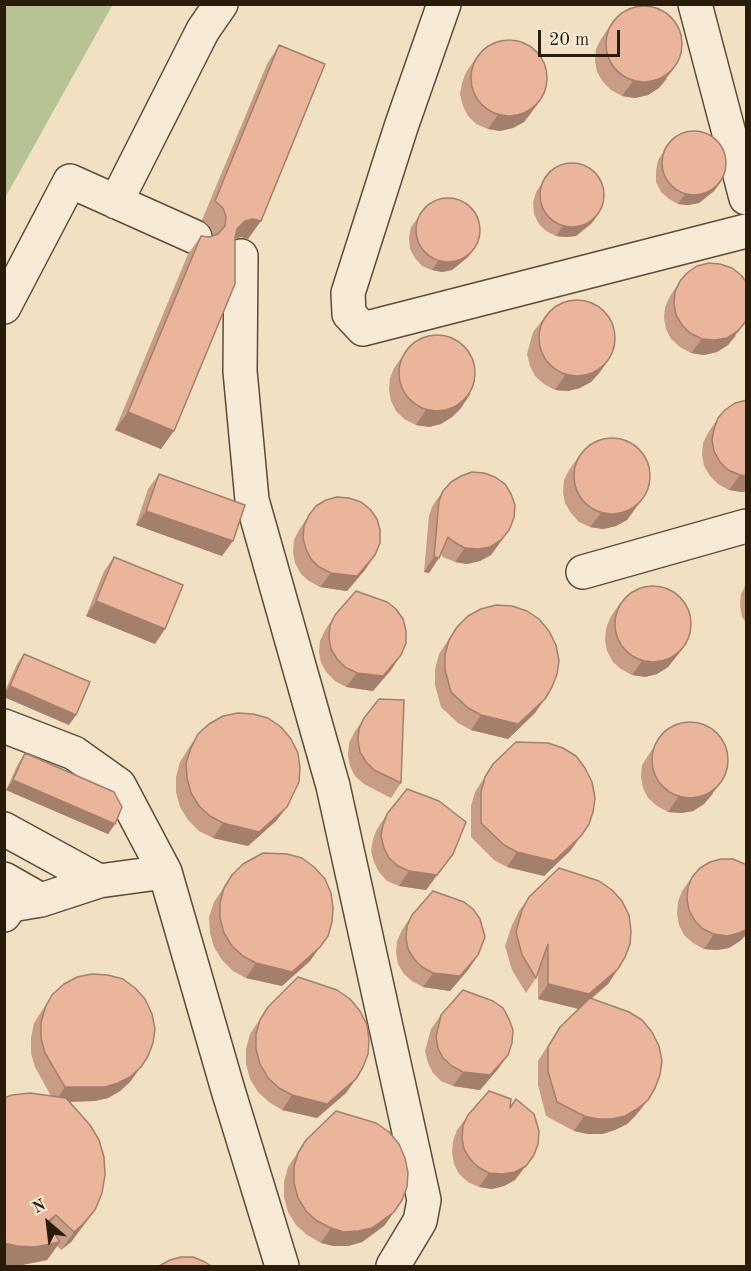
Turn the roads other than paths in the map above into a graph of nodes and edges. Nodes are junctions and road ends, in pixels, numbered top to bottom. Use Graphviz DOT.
graph roads {
  1 [pos="221,4"];
  2 [pos="444,4"];
  3 [pos="695,4"];
  4 [pos="747,198"];
  5 [pos="116,202"];
  6 [pos="747,231"];
  7 [pos="195,237"];
  8 [pos="241,256"];
  9 [pos="4,308"];
  10 [pos="747,526"];
  11 [pos="583,572"];
  12 [pos="4,726"];
  13 [pos="4,829"];
  14 [pos="165,872"];
  15 [pos="4,879"];
  16 [pos="99,881"];
  17 [pos="40,900"];
  18 [pos="4,915"];
  19 [pos="282,1266"];
  20 [pos="393,1266"];
  1 -- 5 [label="lane"];
  2 -- 6 [label="lane"];
  3 -- 4 [label="lane"];
  5 -- 7 [label="lane"];
  5 -- 9 [label="lane"];
  8 -- 20 [label="lane"];
  10 -- 11 [label="lane"];
  12 -- 14 [label="lane"];
  13 -- 16 [label="lane"];
  14 -- 16 [label="lane"];
  14 -- 19 [label="lane"];
  15 -- 17 [label="lane"];
  16 -- 17 [label="lane"];
  17 -- 18 [label="lane"];
}
